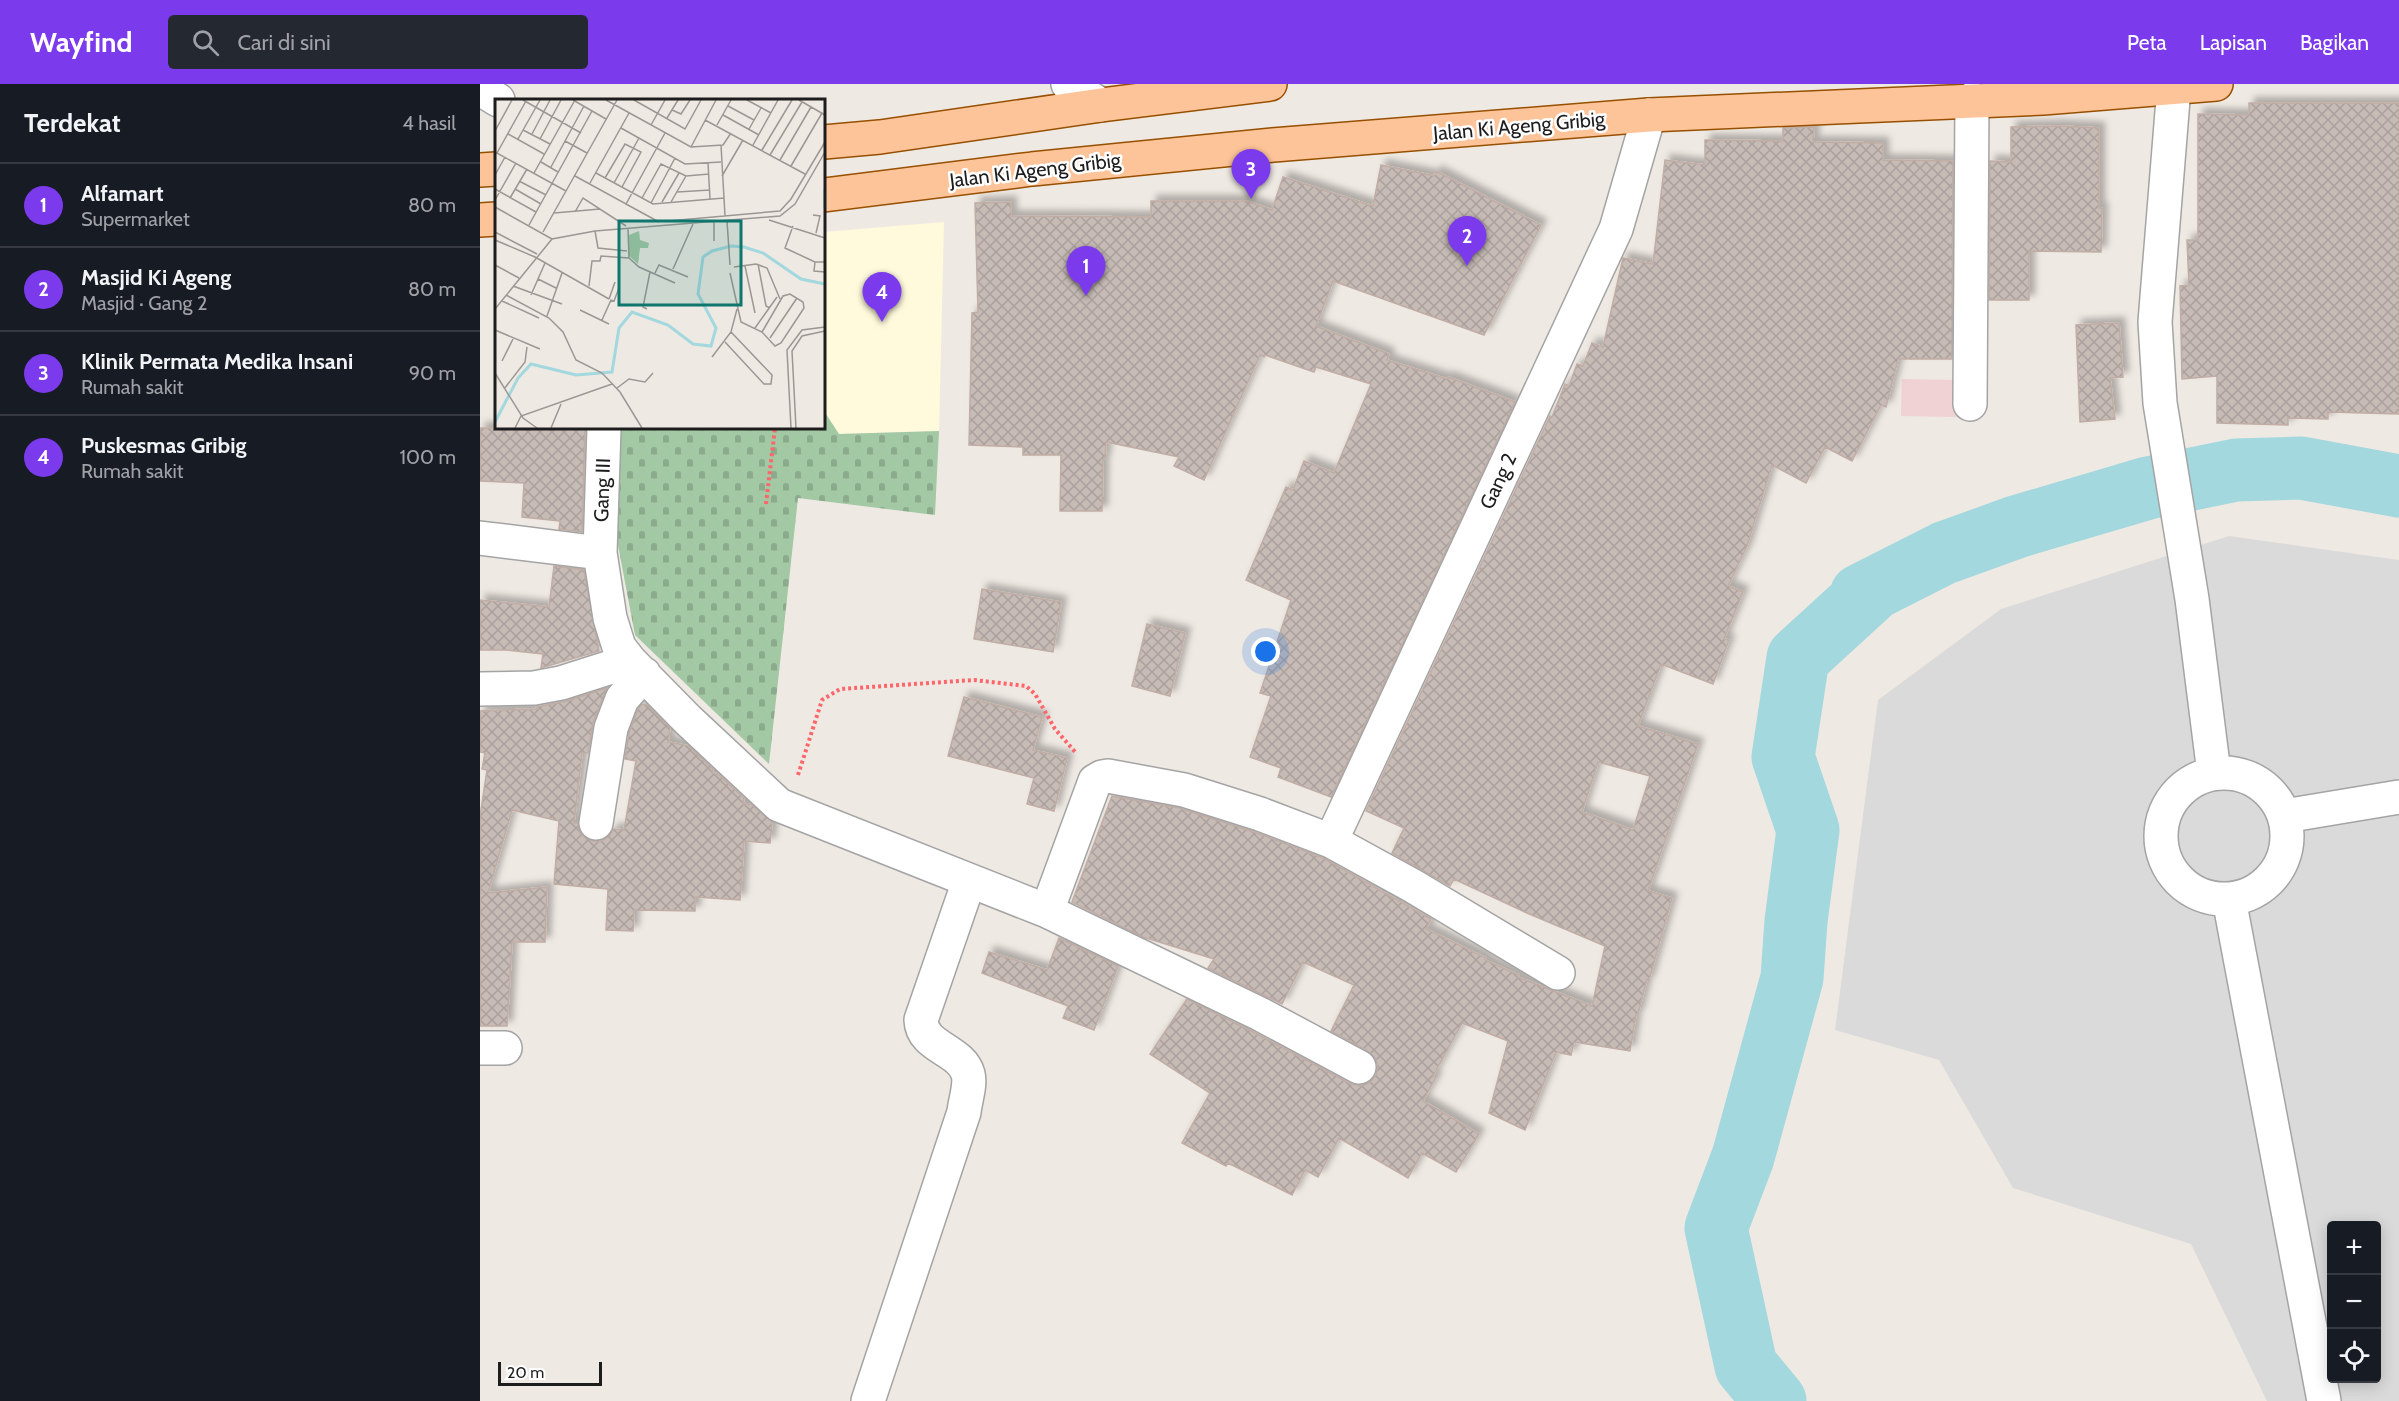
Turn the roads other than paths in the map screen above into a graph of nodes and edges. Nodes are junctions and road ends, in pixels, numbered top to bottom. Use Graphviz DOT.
graph roads {
  1 [pos="1068,84"];
  2 [pos="1270,84"];
  3 [pos="2216,84"];
  4 [pos="2174,87"];
  5 [pos="480,89"];
  6 [pos="1780,97"];
  7 [pos="496,99"];
  8 [pos="1972,99"];
  9 [pos="1101,105"];
  10 [pos="1649,116"];
  11 [pos="825,142"];
  12 [pos="495,169"];
  13 [pos="480,170"];
  14 [pos="825,195"];
  15 [pos="495,219"];
  16 [pos="480,220"];
  17 [pos="1970,404"];
  18 [pos="604,429"];
  19 [pos="480,538"];
  20 [pos="600,553"];
  21 [pos="637,668"];
  22 [pos="480,689"];
  23 [pos="2214,773"];
  24 [pos="2399,797"];
  25 [pos="2285,816"];
  26 [pos="596,823"];
  27 [pos="1331,841"];
  28 [pos="969,881"];
  29 [pos="2229,899"];
  30 [pos="1047,911"];
  31 [pos="1558,973"];
  32 [pos="1359,1067"];
  33 [pos="868,1401"];
  34 [pos="2324,1401"];
  1 -- 9 [label="street"];
  2 -- 9 [label="main road"];
  3 -- 4 [label="main road, Jalan Ki Ageng Gribig"];
  4 -- 8 [label="main road, Jalan Ki Ageng Gribig"];
  4 -- 23 [label="street"];
  5 -- 7 [label="street"];
  6 -- 8 [label="main road, Jalan Ki Ageng Gribig"];
  6 -- 10 [label="main road, Jalan Ki Ageng Gribig"];
  8 -- 17 [label="street"];
  9 -- 11 [label="main road"];
  10 -- 14 [label="main road, Jalan Ki Ageng Gribig"];
  10 -- 27 [label="street, Gang 2"];
  12 -- 13 [label="main road"];
  15 -- 16 [label="main road"];
  18 -- 20 [label="street, Gang III"];
  19 -- 20 [label="street"];
  20 -- 21 [label="street, Gang III"];
  21 -- 22 [label="street"];
  21 -- 26 [label="street"];
  21 -- 28 [label="street, Gang III"];
  23 -- 25 [label="street"];
  23 -- 29 [label="street"];
  24 -- 25 [label="street"];
  25 -- 29 [label="street"];
  27 -- 30 [label="street"];
  27 -- 31 [label="street"];
  28 -- 30 [label="street, Gang III"];
  28 -- 33 [label="street"];
  29 -- 34 [label="street"];
  30 -- 32 [label="street, Gang III"];
}
